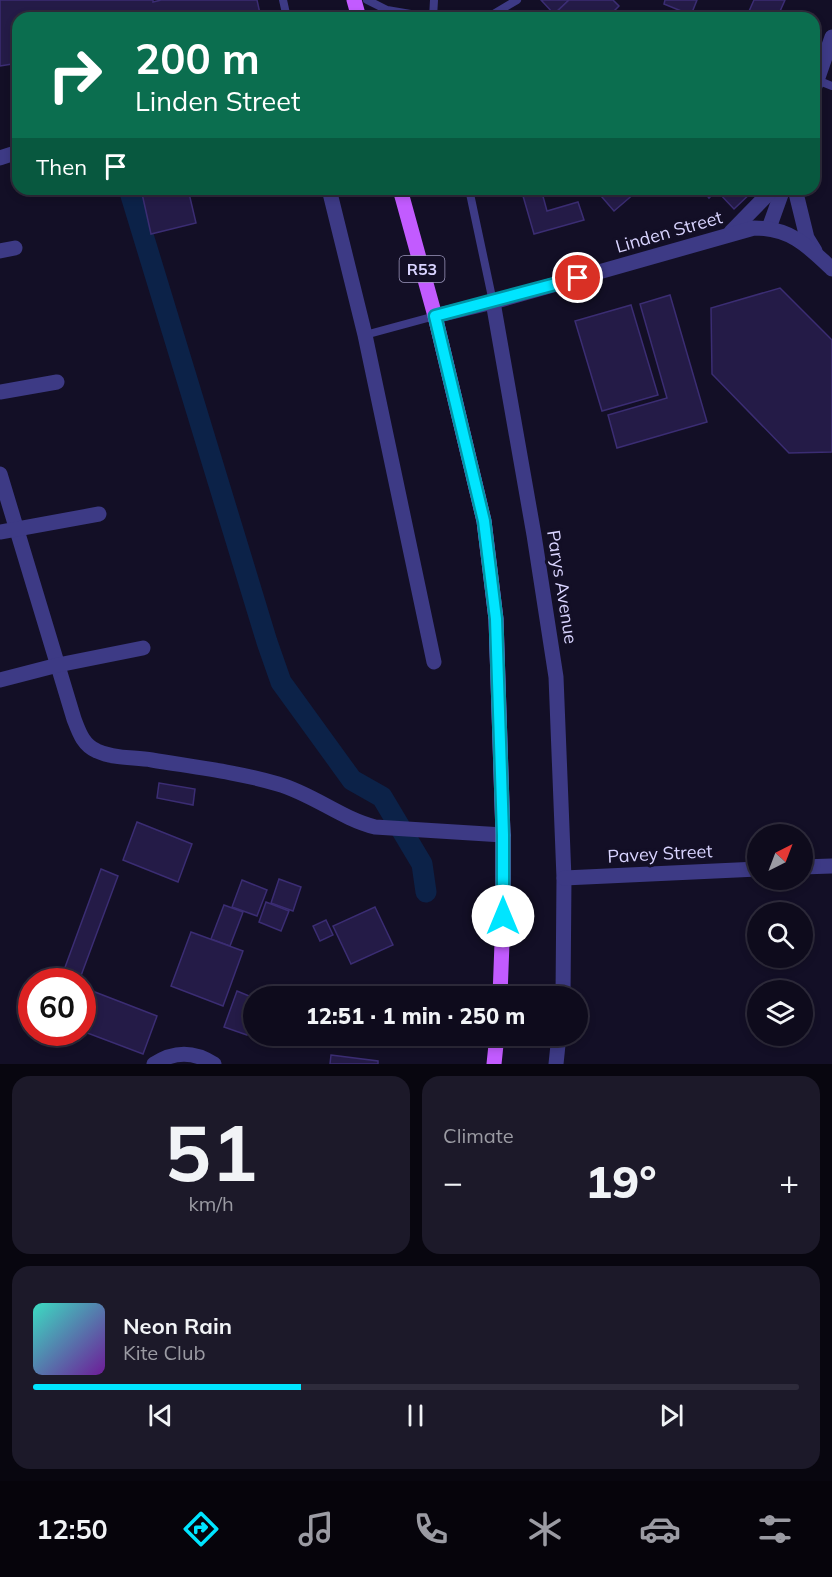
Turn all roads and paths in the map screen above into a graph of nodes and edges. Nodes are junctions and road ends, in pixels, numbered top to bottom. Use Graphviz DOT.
graph roads {
  1 [pos="367,0"];
  2 [pos="517,0"];
  3 [pos="398,12"];
  4 [pos="497,12"];
  5 [pos="832,37"];
  6 [pos="820,73"];
  7 [pos="330,195"];
  8 [pos="402,195"];
  9 [pos="471,195"];
  10 [pos="767,195"];
  11 [pos="781,195"];
  12 [pos="796,195"];
  13 [pos="769,228"];
  14 [pos="727,236"];
  15 [pos="817,255"];
  16 [pos="832,269"];
  17 [pos="493,302"];
  18 [pos="435,316"];
  19 [pos="365,335"];
  20 [pos="57,382"];
  21 [pos="0,392"];
  22 [pos="0,474"];
  23 [pos="99,514"];
  24 [pos="18,529"];
  25 [pos="0,532"];
  26 [pos="143,648"];
  27 [pos="434,662"];
  28 [pos="58,664"];
  29 [pos="0,680"];
  30 [pos="503,835"];
  31 [pos="832,866"];
  32 [pos="813,867"];
  33 [pos="747,870"];
  34 [pos="564,878"];
  35 [pos="500,986"];
  36 [pos="563,986"];
  37 [pos="496,1046"];
  38 [pos="558,1046"];
  39 [pos="154,1064"];
  40 [pos="214,1064"];
  41 [pos="494,1064"];
  42 [pos="556,1064"];
  1 -- 3 [label="lane"];
  2 -- 4 [label="lane"];
  5 -- 6 [label="street"];
  7 -- 19 [label="street"];
  8 -- 18 [label="main road, R53"];
  9 -- 17 [label="lane, Parys Avenue"];
  10 -- 14 [label="street"];
  11 -- 13 [label="street"];
  12 -- 15 [label="street"];
  13 -- 14 [label="street, Linden Street"];
  13 -- 15 [label="street"];
  14 -- 17 [label="street, Linden Street"];
  15 -- 16 [label="street"];
  17 -- 18 [label="street, Linden Street"];
  17 -- 34 [label="street, Parys Avenue"];
  18 -- 19 [label="lane"];
  18 -- 30 [label="main road, R53"];
  19 -- 27 [label="street"];
  20 -- 21 [label="street"];
  22 -- 24 [label="street"];
  23 -- 24 [label="street"];
  24 -- 25 [label="street"];
  24 -- 28 [label="street"];
  26 -- 28 [label="street"];
  28 -- 29 [label="street"];
  28 -- 30 [label="street"];
  30 -- 35 [label="main road, R53"];
  31 -- 32 [label="street"];
  33 -- 34 [label="street, Pavey Street"];
  34 -- 36 [label="street, Parys Avenue"];
  37 -- 41 [label="main road"];
  38 -- 42 [label="street"];
  39 -- 40 [label="street"];
}
